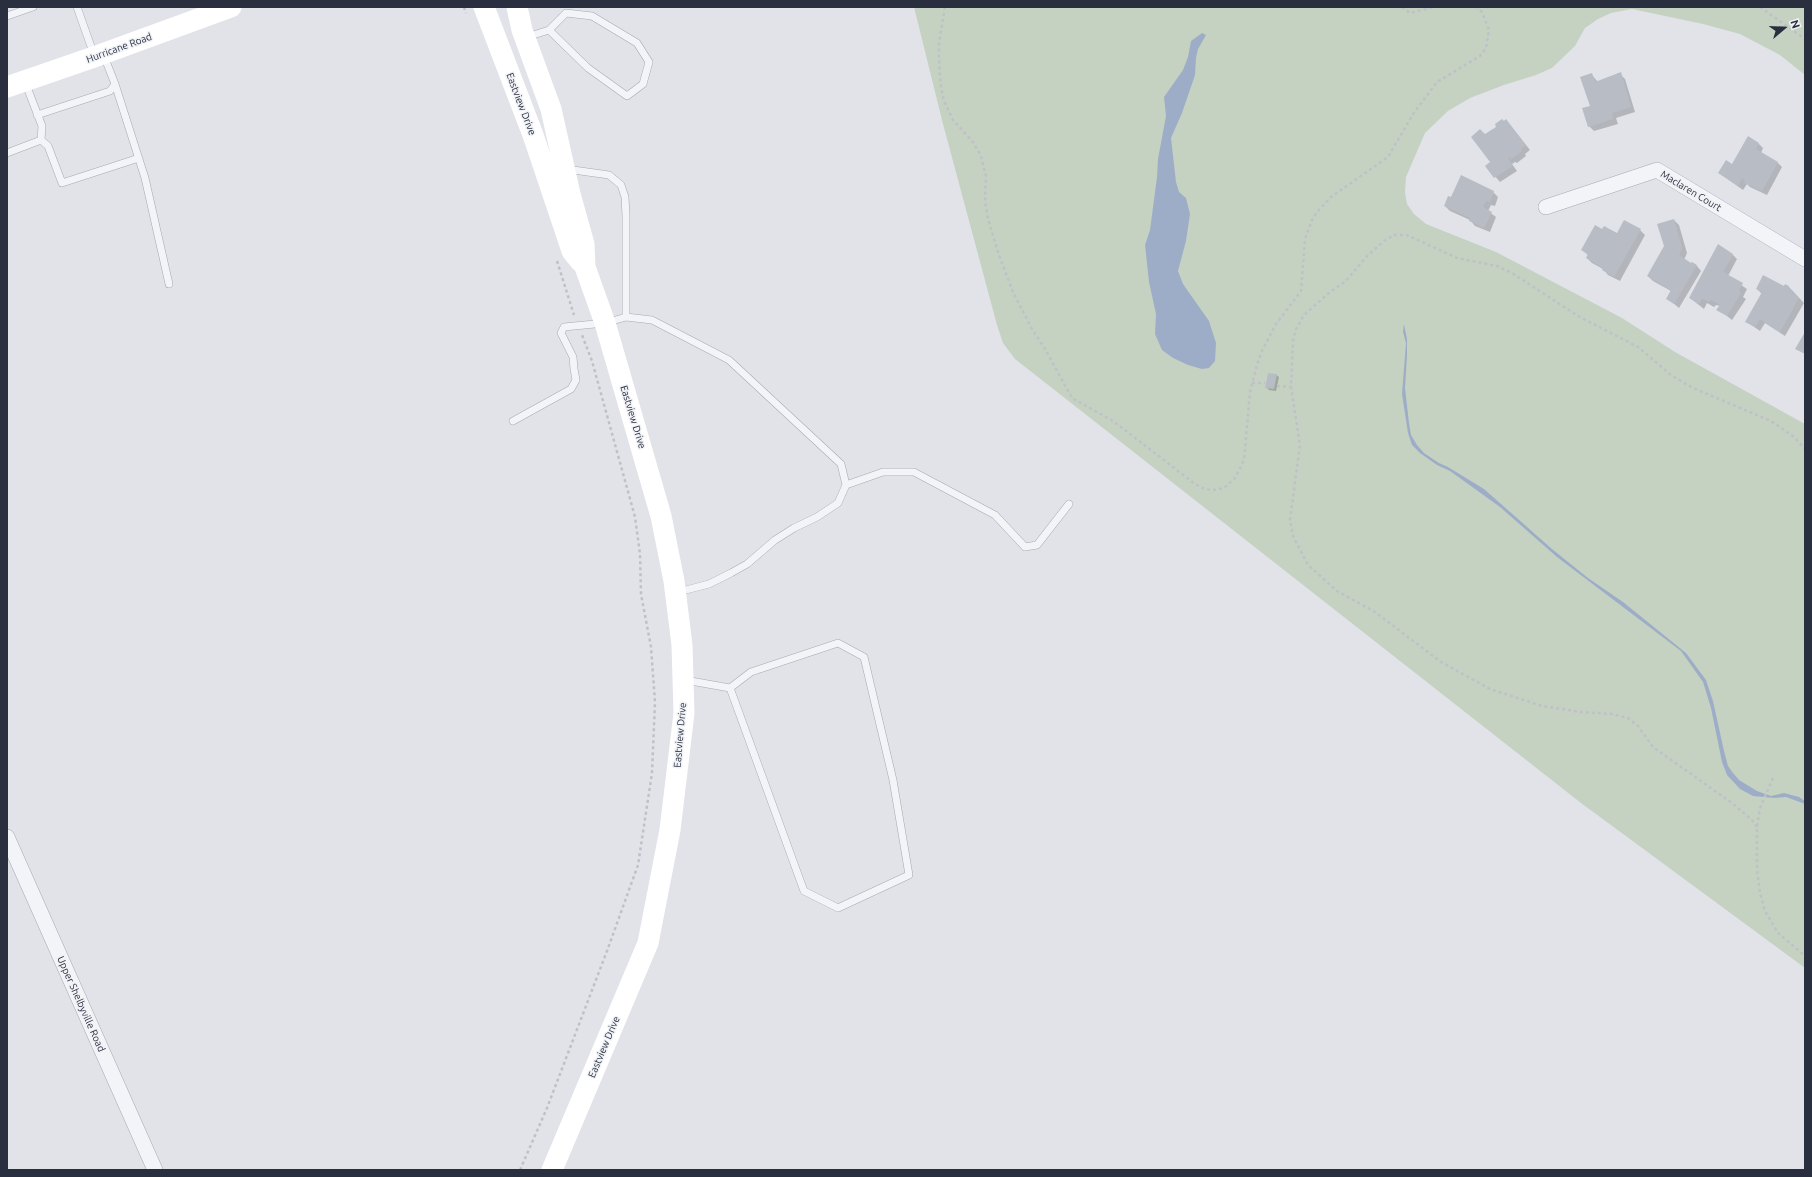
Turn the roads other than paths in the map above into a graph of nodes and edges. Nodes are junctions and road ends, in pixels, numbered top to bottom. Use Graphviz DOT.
graph roads {
  1 [pos="33,7"];
  2 [pos="77,7"];
  3 [pos="231,7"];
  4 [pos="517,7"];
  5 [pos="475,11"];
  6 [pos="7,16"];
  7 [pos="549,30"];
  8 [pos="525,38"];
  9 [pos="99,56"];
  10 [pos="16,84"];
  11 [pos="115,84"];
  12 [pos="37,115"];
  13 [pos="41,140"];
  14 [pos="7,153"];
  15 [pos="139,158"];
  16 [pos="565,169"];
  17 [pos="1546,207"];
  18 [pos="1805,259"];
  19 [pos="585,267"];
  20 [pos="169,284"];
  21 [pos="626,317"];
  22 [pos="605,323"];
  23 [pos="513,421"];
  24 [pos="846,485"];
  25 [pos="1069,504"];
  26 [pos="675,592"];
  27 [pos="683,679"];
  28 [pos="730,688"];
  29 [pos="7,837"];
  30 [pos="155,1170"];
  31 [pos="552,1170"];
  1 -- 6 [label="lane"];
  2 -- 9 [label="lane"];
  3 -- 9 [label="street, Hurricane Road"];
  4 -- 8 [label="street, Eastview Drive"];
  5 -- 19 [label="street, Eastview Drive"];
  7 -- 7 [label="lane"];
  7 -- 8 [label="lane"];
  8 -- 16 [label="street, Eastview Drive"];
  9 -- 10 [label="street, Hurricane Road"];
  9 -- 11 [label="lane"];
  10 -- 12 [label="lane"];
  11 -- 12 [label="lane"];
  11 -- 15 [label="lane"];
  12 -- 13 [label="lane"];
  13 -- 14 [label="lane"];
  13 -- 15 [label="lane"];
  15 -- 20 [label="lane"];
  16 -- 19 [label="street, Eastview Drive"];
  16 -- 21 [label="lane"];
  17 -- 18 [label="street, Maclaren Court"];
  19 -- 22 [label="street, Eastview Drive"];
  21 -- 22 [label="lane"];
  21 -- 24 [label="lane"];
  22 -- 23 [label="lane"];
  22 -- 26 [label="street, Eastview Drive"];
  24 -- 25 [label="lane"];
  24 -- 26 [label="lane"];
  26 -- 27 [label="street, Eastview Drive"];
  27 -- 28 [label="lane"];
  27 -- 31 [label="street, Eastview Drive"];
  28 -- 28 [label="lane"];
  29 -- 30 [label="street, Upper Shelbyville Road"];
}
